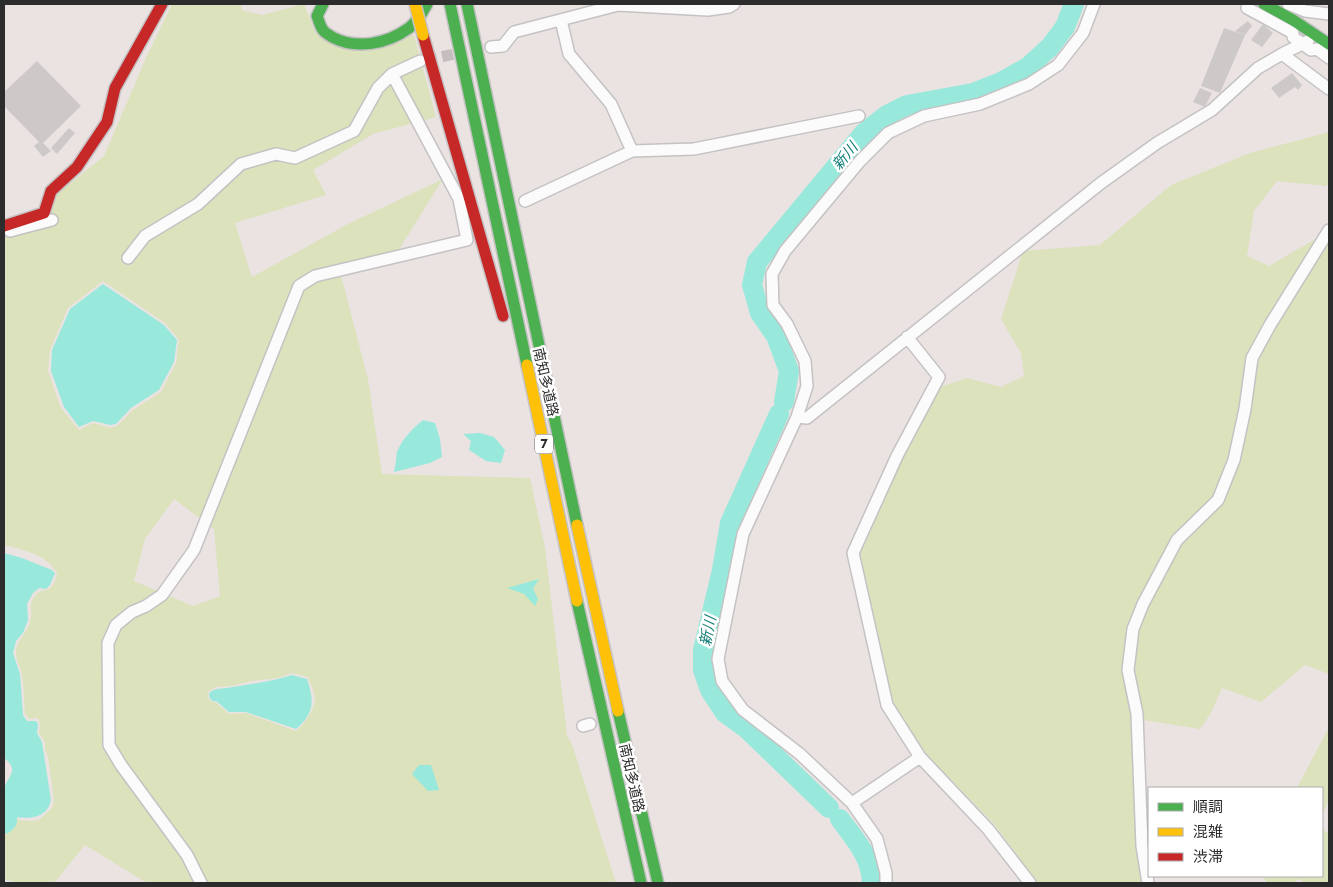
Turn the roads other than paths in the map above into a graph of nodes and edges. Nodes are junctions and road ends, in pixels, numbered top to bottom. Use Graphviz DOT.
graph roads {
  1 [pos="162,4"];
  2 [pos="323,4"];
  3 [pos="416,4"];
  4 [pos="427,4"];
  5 [pos="450,4"];
  6 [pos="467,4"];
  7 [pos="618,4"];
  8 [pos="734,4"];
  9 [pos="1094,4"];
  10 [pos="1264,4"];
  11 [pos="1288,4"];
  12 [pos="1247,8"];
  13 [pos="1305,11"];
  14 [pos="1329,14"];
  15 [pos="561,20"];
  16 [pos="1289,24"];
  17 [pos="1329,29"];
  18 [pos="1318,36"];
  19 [pos="1303,44"];
  20 [pos="1329,44"];
  21 [pos="491,47"];
  22 [pos="1282,54"];
  23 [pos="1329,58"];
  24 [pos="420,61"];
  25 [pos="392,74"];
  26 [pos="1329,89"];
  27 [pos="860,116"];
  28 [pos="632,151"];
  29 [pos="525,201"];
  30 [pos="52,220"];
  31 [pos="4,226"];
  32 [pos="1329,230"];
  33 [pos="4,232"];
  34 [pos="128,258"];
  35 [pos="507,331"];
  36 [pos="907,337"];
  37 [pos="512,350"];
  38 [pos="797,418"];
  39 [pos="540,428"];
  40 [pos="920,757"];
  41 [pos="852,804"];
  42 [pos="201,883"];
  43 [pos="641,883"];
  44 [pos="658,883"];
  45 [pos="886,883"];
  46 [pos="1030,883"];
  47 [pos="1148,883"];
  1 -- 31 [label="main road"];
  2 -- 4 [label="main road"];
  3 -- 35 [label="main road, bridge"];
  5 -- 39 [label="main road, 南知多道路 / 7"];
  6 -- 44 [label="main road, 南知多道路 / 7"];
  7 -- 8 [label="street"];
  7 -- 15 [label="street"];
  9 -- 38 [label="street"];
  10 -- 16 [label="main road"];
  11 -- 13 [label="street"];
  12 -- 16 [label="street"];
  13 -- 14 [label="street"];
  13 -- 16 [label="street"];
  15 -- 21 [label="street"];
  15 -- 28 [label="street"];
  16 -- 18 [label="main road"];
  16 -- 19 [label="street"];
  17 -- 18 [label="main road"];
  18 -- 19 [label="street"];
  18 -- 20 [label="main road"];
  19 -- 22 [label="street"];
  19 -- 23 [label="street"];
  22 -- 26 [label="street"];
  22 -- 36 [label="street"];
  24 -- 25 [label="street"];
  25 -- 34 [label="street"];
  25 -- 42 [label="street"];
  27 -- 28 [label="street"];
  28 -- 29 [label="street"];
  30 -- 33 [label="street"];
  32 -- 47 [label="street"];
  36 -- 38 [label="street"];
  36 -- 40 [label="street"];
  37 -- 39 [label="main road"];
  38 -- 41 [label="street"];
  39 -- 43 [label="main road, 南知多道路 / 7"];
  40 -- 41 [label="street"];
  40 -- 46 [label="street"];
  41 -- 45 [label="street"];
}
